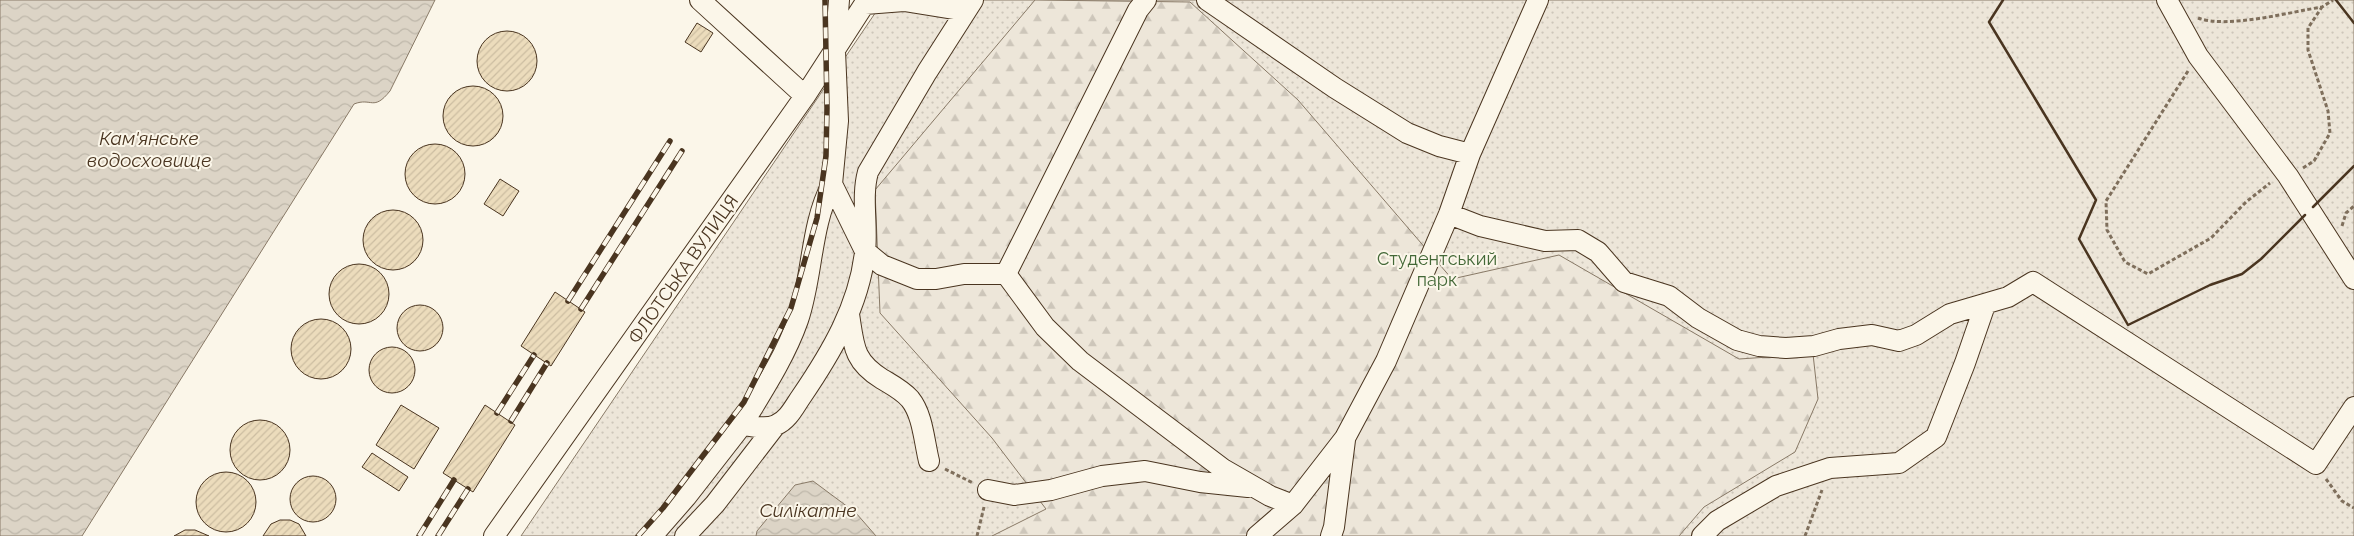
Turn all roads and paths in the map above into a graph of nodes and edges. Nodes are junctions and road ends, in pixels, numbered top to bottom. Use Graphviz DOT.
graph roads {
  1 [pos="700,0"];
  2 [pos="839,0"];
  3 [pos="1146,0"];
  4 [pos="1207,0"];
  5 [pos="1538,0"];
  6 [pos="2333,0"];
  7 [pos="866,2"];
  8 [pos="2170,5"];
  9 [pos="970,6"];
  10 [pos="2322,7"];
  11 [pos="835,51"];
  12 [pos="2198,56"];
  13 [pos="805,96"];
  14 [pos="1470,154"];
  15 [pos="2288,176"];
  16 [pos="832,184"];
  17 [pos="1449,214"];
  18 [pos="865,251"];
  19 [pos="1006,274"];
  20 [pos="2354,279"];
  21 [pos="1985,305"];
  22 [pos="849,312"];
  23 [pos="2354,407"];
  24 [pos="742,425"];
  25 [pos="775,426"];
  26 [pos="1345,438"];
  27 [pos="928,461"];
  28 [pos="2316,464"];
  29 [pos="1830,468"];
  30 [pos="1257,488"];
  31 [pos="988,490"];
  32 [pos="1293,505"];
  33 [pos="2354,508"];
  34 [pos="494,536"];
  35 [pos="652,536"];
  36 [pos="685,536"];
  37 [pos="1257,536"];
  38 [pos="1331,536"];
  39 [pos="1702,536"];
  40 [pos="1805,536"];
  1 -- 13 [label="street"];
  2 -- 11 [label="street"];
  3 -- 19 [label="street"];
  4 -- 14 [label="street"];
  5 -- 14 [label="street"];
  6 -- 10 [label="path"];
  7 -- 9 [label="street"];
  7 -- 11 [label="street, ФЛОТСЬКА ВУЛИЦЯ"];
  8 -- 10 [label="path"];
  8 -- 12 [label="street"];
  9 -- 18 [label="street"];
  10 -- 15 [label="path"];
  11 -- 13 [label="street, ФЛОТСЬКА ВУЛИЦЯ"];
  11 -- 16 [label="street"];
  12 -- 15 [label="street"];
  12 -- 15 [label="path"];
  13 -- 34 [label="street, ФЛОТСЬКА ВУЛИЦЯ"];
  14 -- 17 [label="street"];
  15 -- 20 [label="street"];
  16 -- 18 [label="street"];
  16 -- 24 [label="street"];
  17 -- 21 [label="street"];
  17 -- 26 [label="street"];
  18 -- 19 [label="street"];
  18 -- 22 [label="street"];
  19 -- 30 [label="street"];
  21 -- 28 [label="street"];
  21 -- 29 [label="street"];
  22 -- 25 [label="street"];
  22 -- 27 [label="street"];
  23 -- 28 [label="street"];
  24 -- 25 [label="street"];
  24 -- 35 [label="street"];
  25 -- 36 [label="street"];
  26 -- 32 [label="street"];
  26 -- 38 [label="street"];
  28 -- 33 [label="path"];
  29 -- 39 [label="street"];
  29 -- 40 [label="path"];
  30 -- 31 [label="street"];
  30 -- 32 [label="street"];
  32 -- 37 [label="street"];
}
